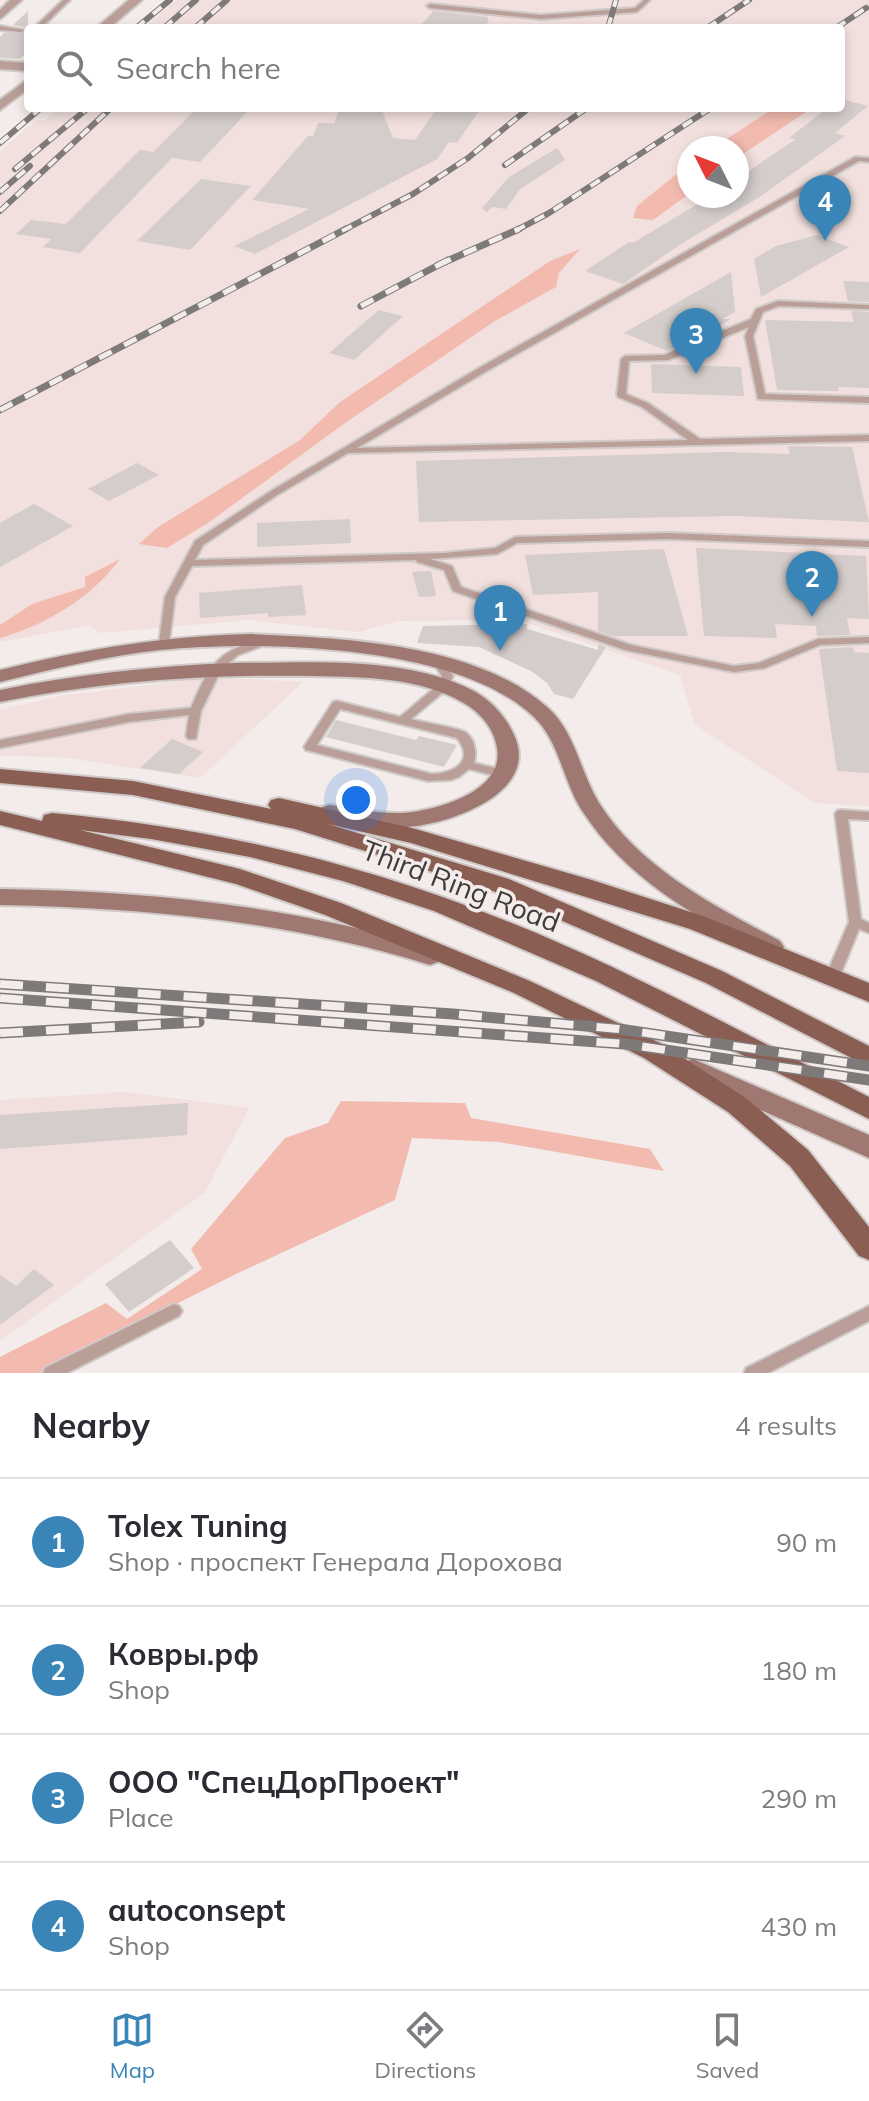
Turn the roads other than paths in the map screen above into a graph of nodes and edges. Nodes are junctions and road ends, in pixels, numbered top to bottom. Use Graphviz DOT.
graph roads {
  1 [pos="16,0"];
  2 [pos="67,0"];
  3 [pos="136,0"];
  4 [pos="647,0"];
  5 [pos="430,6"];
  6 [pos="0,16"];
  7 [pos="41,24"];
  8 [pos="107,24"];
  9 [pos="0,28"];
  10 [pos="2,39"];
  11 [pos="0,65"];
  12 [pos="24,67"];
  13 [pos="24,86"];
  14 [pos="0,106"];
  15 [pos="869,152"];
  16 [pos="858,159"];
  17 [pos="869,160"];
  18 [pos="869,307"];
  19 [pos="755,321"];
  20 [pos="869,400"];
  21 [pos="869,438"];
  22 [pos="696,441"];
  23 [pos="346,451"];
  24 [pos="869,544"];
  25 [pos="413,557"];
  26 [pos="188,563"];
  27 [pos="869,640"];
  28 [pos="164,643"];
  29 [pos="270,643"];
  30 [pos="437,661"];
  31 [pos="215,668"];
  32 [pos="0,676"];
  33 [pos="443,687"];
  34 [pos="0,696"];
  35 [pos="195,711"];
  36 [pos="402,721"];
  37 [pos="192,736"];
  38 [pos="0,744"];
  39 [pos="467,765"];
  40 [pos="504,774"];
  41 [pos="0,776"];
  42 [pos="133,788"];
  43 [pos="298,808"];
  44 [pos="869,816"];
  45 [pos="0,817"];
  46 [pos="0,897"];
  47 [pos="855,922"];
  48 [pos="869,928"];
  49 [pos="796,961"];
  50 [pos="522,987"];
  51 [pos="854,988"];
  52 [pos="653,1051"];
  53 [pos="869,1057"];
  54 [pos="869,1109"];
  55 [pos="869,1147"];
  56 [pos="869,1248"];
  57 [pos="174,1311"];
  58 [pos="869,1313"];
  59 [pos="51,1373"];
  60 [pos="752,1373"];
  1 -- 6 [label="street"];
  2 -- 7 [label="lane"];
  3 -- 8 [label="street"];
  4 -- 5 [label="lane"];
  9 -- 10 [label="lane"];
  11 -- 12 [label="street"];
  13 -- 14 [label="street"];
  15 -- 16 [label="lane"];
  16 -- 17 [label="lane"];
  16 -- 23 [label="lane"];
  18 -- 19 [label="lane"];
  19 -- 20 [label="lane"];
  19 -- 22 [label="lane"];
  21 -- 22 [label="lane"];
  22 -- 23 [label="lane"];
  23 -- 26 [label="lane"];
  24 -- 25 [label="lane"];
  25 -- 26 [label="lane"];
  25 -- 27 [label="lane"];
  26 -- 28 [label="lane"];
  28 -- 29 [label="main road"];
  28 -- 32 [label="main road"];
  29 -- 30 [label="main road"];
  29 -- 31 [label="lane"];
  30 -- 33 [label="lane"];
  30 -- 49 [label="main road"];
  31 -- 33 [label="main road"];
  31 -- 34 [label="main road"];
  31 -- 35 [label="lane"];
  33 -- 36 [label="lane"];
  33 -- 40 [label="main road"];
  35 -- 37 [label="lane"];
  35 -- 38 [label="lane"];
  36 -- 39 [label="lane"];
  36 -- 39 [label="lane"];
  39 -- 40 [label="lane"];
  40 -- 43 [label="main road"];
  41 -- 42 [label="main road, Third Ring Road"];
  42 -- 43 [label="main road"];
  42 -- 53 [label="main road, Third Ring Road"];
  43 -- 49 [label="main road"];
  44 -- 47 [label="lane"];
  45 -- 50 [label="main road"];
  45 -- 54 [label="main road, Third Ring Road"];
  46 -- 50 [label="main road"];
  47 -- 48 [label="lane"];
  47 -- 51 [label="lane"];
  49 -- 51 [label="main road"];
  50 -- 52 [label="main road"];
  52 -- 55 [label="main road"];
  52 -- 56 [label="main road"];
  57 -- 59 [label="lane"];
  58 -- 60 [label="lane"];
}
